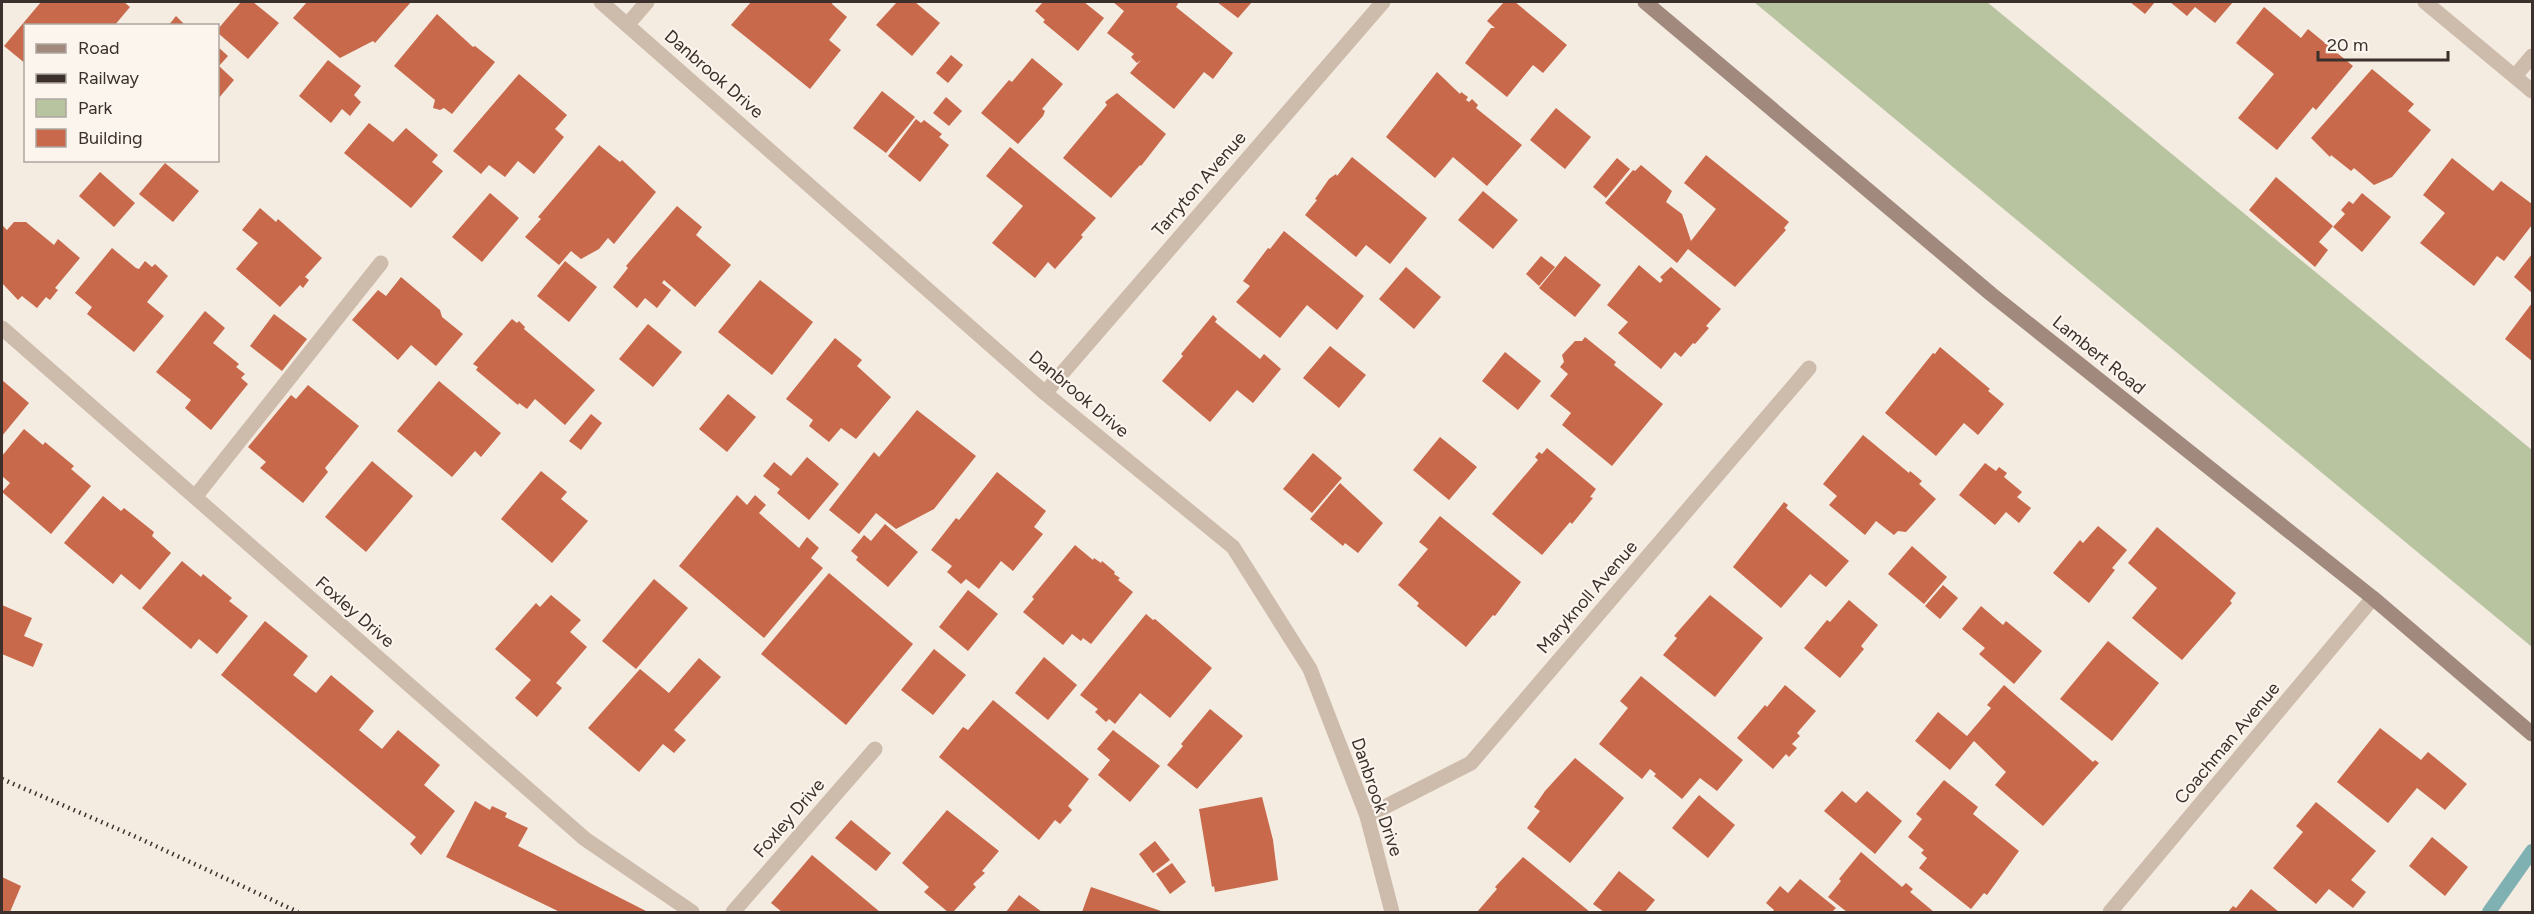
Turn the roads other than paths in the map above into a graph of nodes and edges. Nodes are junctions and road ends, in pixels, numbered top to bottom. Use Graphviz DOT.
graph roads {
  1 [pos="601,2"];
  2 [pos="647,2"];
  3 [pos="1383,2"];
  4 [pos="1646,2"];
  5 [pos="2425,2"];
  6 [pos="628,24"];
  7 [pos="2532,56"];
  8 [pos="2515,76"];
  9 [pos="2532,91"];
  10 [pos="381,263"];
  11 [pos="2,328"];
  12 [pos="1809,368"];
  13 [pos="1045,393"];
  14 [pos="195,497"];
  15 [pos="2373,598"];
  16 [pos="2532,734"];
  17 [pos="875,749"];
  18 [pos="1367,816"];
  19 [pos="692,912"];
  20 [pos="733,912"];
  21 [pos="1392,912"];
  22 [pos="2110,912"];
  1 -- 6 [label="street, Danbrook Drive"];
  2 -- 6 [label="street"];
  3 -- 13 [label="street, Tarryton Avenue"];
  4 -- 15 [label="main road, Lambert Road"];
  5 -- 8 [label="street"];
  6 -- 13 [label="street, Danbrook Drive"];
  7 -- 8 [label="street"];
  8 -- 9 [label="street"];
  10 -- 14 [label="street"];
  11 -- 14 [label="street, Foxley Drive"];
  12 -- 18 [label="street, Maryknoll Avenue"];
  13 -- 18 [label="street, Danbrook Drive"];
  14 -- 19 [label="street, Foxley Drive"];
  15 -- 16 [label="main road, Lambert Road"];
  15 -- 22 [label="street, Coachman Avenue"];
  17 -- 20 [label="street, Foxley Drive"];
  18 -- 21 [label="street, Danbrook Drive"];
}
